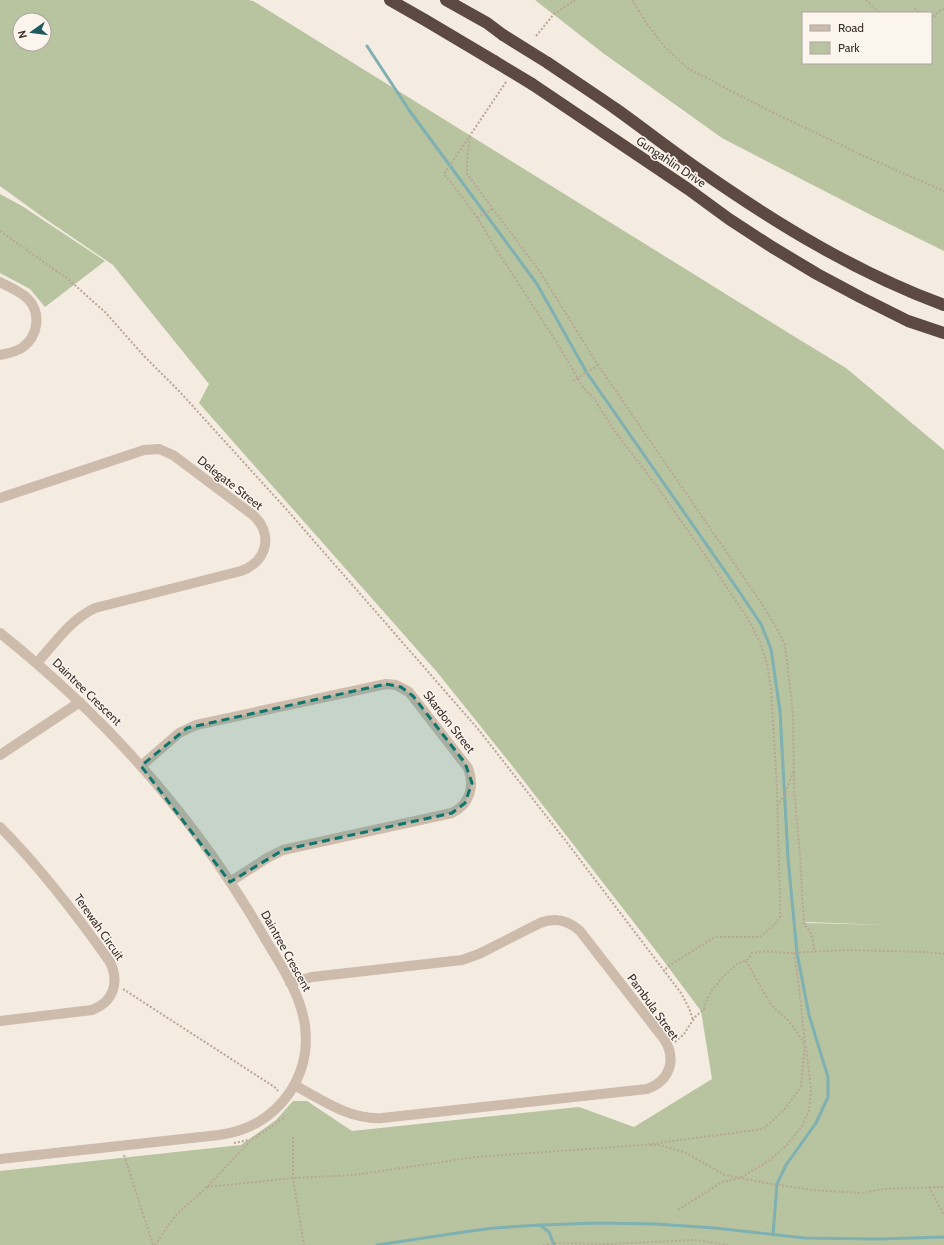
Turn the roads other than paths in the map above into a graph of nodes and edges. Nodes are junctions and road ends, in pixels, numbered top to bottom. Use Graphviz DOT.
graph roads {
  1 [pos="390,0"];
  2 [pos="446,0"];
  3 [pos="0,282"];
  4 [pos="944,305"];
  5 [pos="944,333"];
  6 [pos="0,355"];
  7 [pos="0,498"];
  8 [pos="0,633"];
  9 [pos="37,663"];
  10 [pos="80,702"];
  11 [pos="0,755"];
  12 [pos="141,766"];
  13 [pos="0,827"];
  14 [pos="230,882"];
  15 [pos="290,983"];
  16 [pos="0,1020"];
  17 [pos="294,1085"];
  18 [pos="0,1159"];
  1 -- 5 [label="highway, Gungahlin Drive, bridge"];
  2 -- 4 [label="highway, Gungahlin Drive, bridge"];
  3 -- 6 [label="street"];
  7 -- 9 [label="street, Delegate Street"];
  8 -- 9 [label="street, Daintree Crescent"];
  9 -- 10 [label="street, Daintree Crescent"];
  10 -- 11 [label="street"];
  10 -- 12 [label="street, Daintree Crescent"];
  12 -- 14 [label="street, Daintree Crescent"];
  12 -- 14 [label="street, Skardon Street"];
  13 -- 16 [label="street, Terewah Circuit"];
  14 -- 15 [label="street, Daintree Crescent"];
  15 -- 17 [label="street, Daintree Crescent"];
  15 -- 17 [label="street, Pambula Street"];
  17 -- 18 [label="street, Daintree Crescent"];
}
